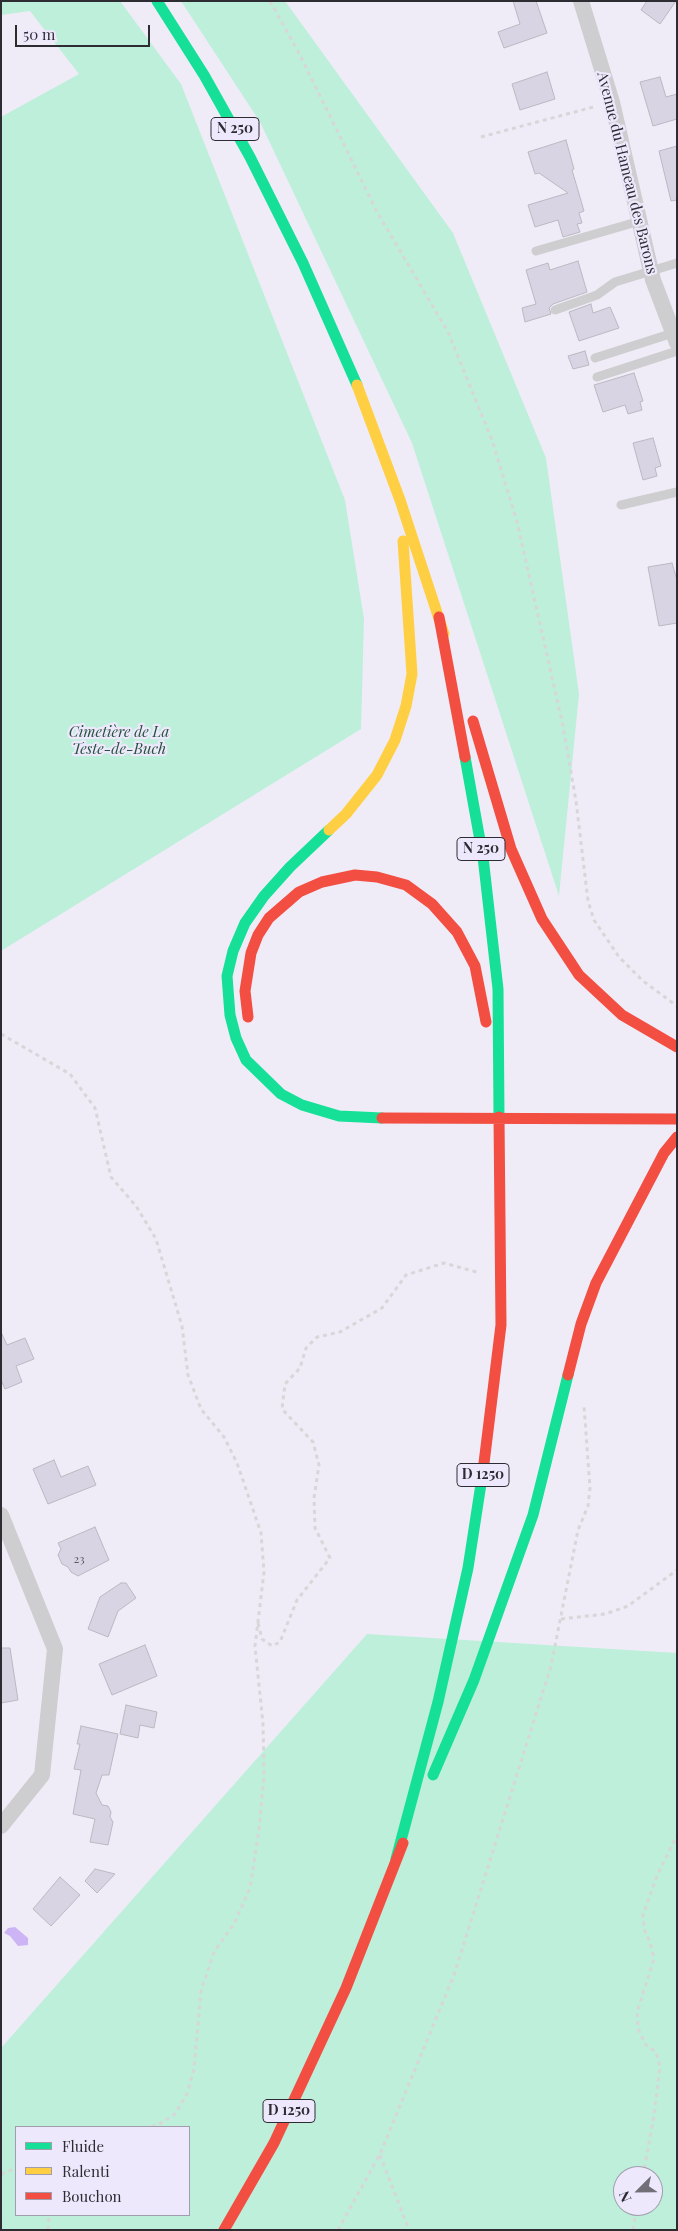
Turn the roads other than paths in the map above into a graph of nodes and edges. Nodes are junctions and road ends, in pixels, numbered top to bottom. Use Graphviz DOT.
graph roads {
  1 [pos="157,1"];
  2 [pos="581,1"];
  3 [pos="640,221"];
  4 [pos="536,251"];
  5 [pos="677,263"];
  6 [pos="651,270"];
  7 [pos="555,310"];
  8 [pos="675,338"];
  9 [pos="677,351"];
  10 [pos="595,358"];
  11 [pos="597,377"];
  12 [pos="677,492"];
  13 [pos="400,500"];
  14 [pos="621,505"];
  15 [pos="439,617"];
  16 [pos="252,1027"];
  17 [pos="677,1047"];
  18 [pos="499,1083"];
  19 [pos="428,1106"];
  20 [pos="507,1106"];
  21 [pos="677,1119"];
  22 [pos="677,1137"];
  23 [pos="1,1516"];
  24 [pos="1,1826"];
  25 [pos="396,1859"];
  26 [pos="224,2230"];
  1 -- 13 [label="main road, N 250"];
  2 -- 3 [label="street, Avenue du Hameau des Barons"];
  3 -- 4 [label="lane"];
  3 -- 6 [label="street, Avenue du Hameau des Barons"];
  5 -- 6 [label="lane"];
  6 -- 7 [label="lane"];
  6 -- 8 [label="street, Avenue du Hameau des Barons"];
  8 -- 10 [label="lane"];
  9 -- 11 [label="lane"];
  12 -- 14 [label="lane"];
  13 -- 15 [label="main road, N 250"];
  13 -- 21 [label="main road"];
  15 -- 17 [label="main road"];
  15 -- 18 [label="main road, N 250"];
  16 -- 18 [label="main road"];
  18 -- 25 [label="main road, D 1250"];
  19 -- 20 [label="main road"];
  22 -- 25 [label="main road"];
  23 -- 24 [label="street"];
  25 -- 26 [label="main road, D 1250"];
}
